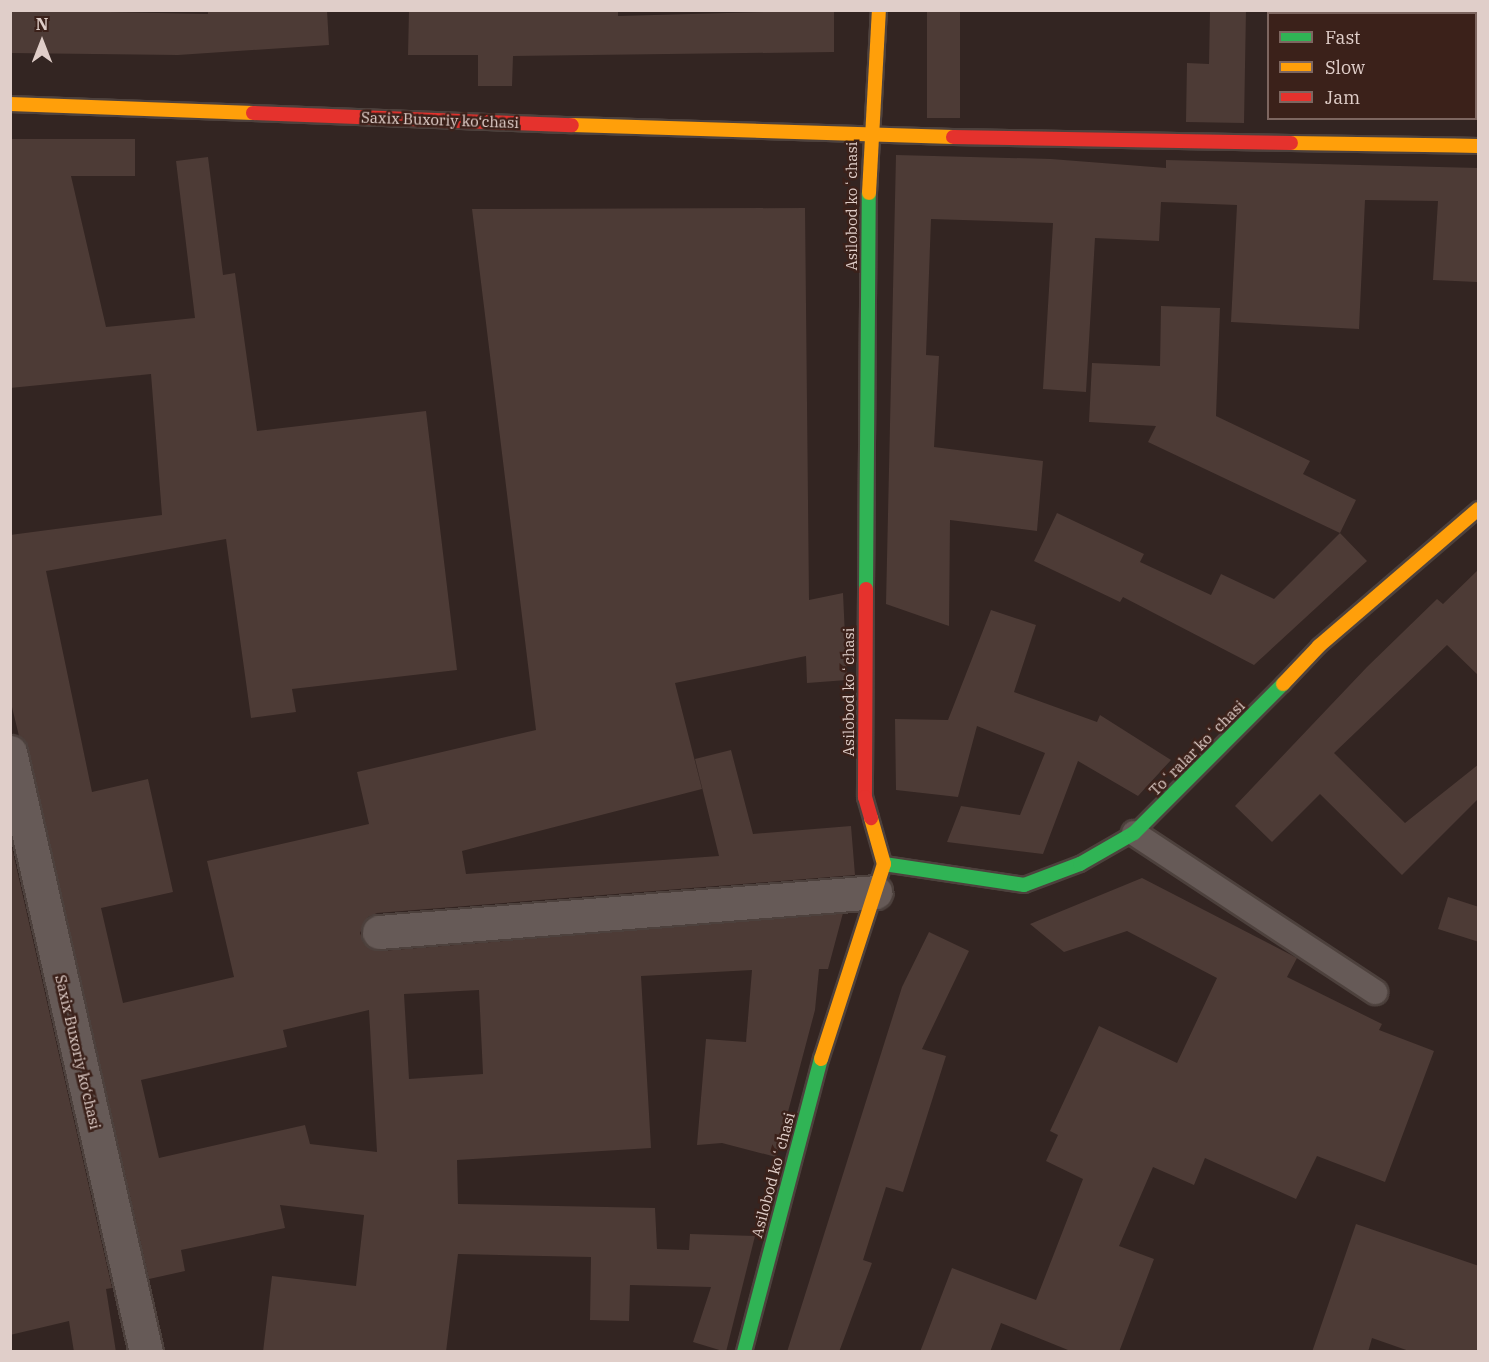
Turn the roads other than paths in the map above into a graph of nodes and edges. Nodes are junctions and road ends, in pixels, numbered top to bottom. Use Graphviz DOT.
graph roads {
  1 [pos="879,10"];
  2 [pos="10,104"];
  3 [pos="869,136"];
  4 [pos="1479,146"];
  5 [pos="1479,509"];
  6 [pos="10,752"];
  7 [pos="1134,833"];
  8 [pos="879,878"];
  9 [pos="379,932"];
  10 [pos="1375,992"];
  11 [pos="146,1352"];
  12 [pos="744,1352"];
  1 -- 3 [label="street, Asilobod koʻchasi"];
  2 -- 3 [label="street, Saxix Buxoriy ko‘chasi"];
  3 -- 4 [label="street, Saxix Buxoriy ko‘chasi"];
  3 -- 8 [label="street, Asilobod koʻchasi"];
  5 -- 7 [label="street, Toʻralar koʻchasi"];
  6 -- 11 [label="street, Saxix Buxoriy ko‘chasi"];
  7 -- 8 [label="street, Toʻralar koʻchasi"];
  7 -- 10 [label="lane"];
  8 -- 9 [label="street"];
  8 -- 12 [label="street, Asilobod koʻchasi"];
}
